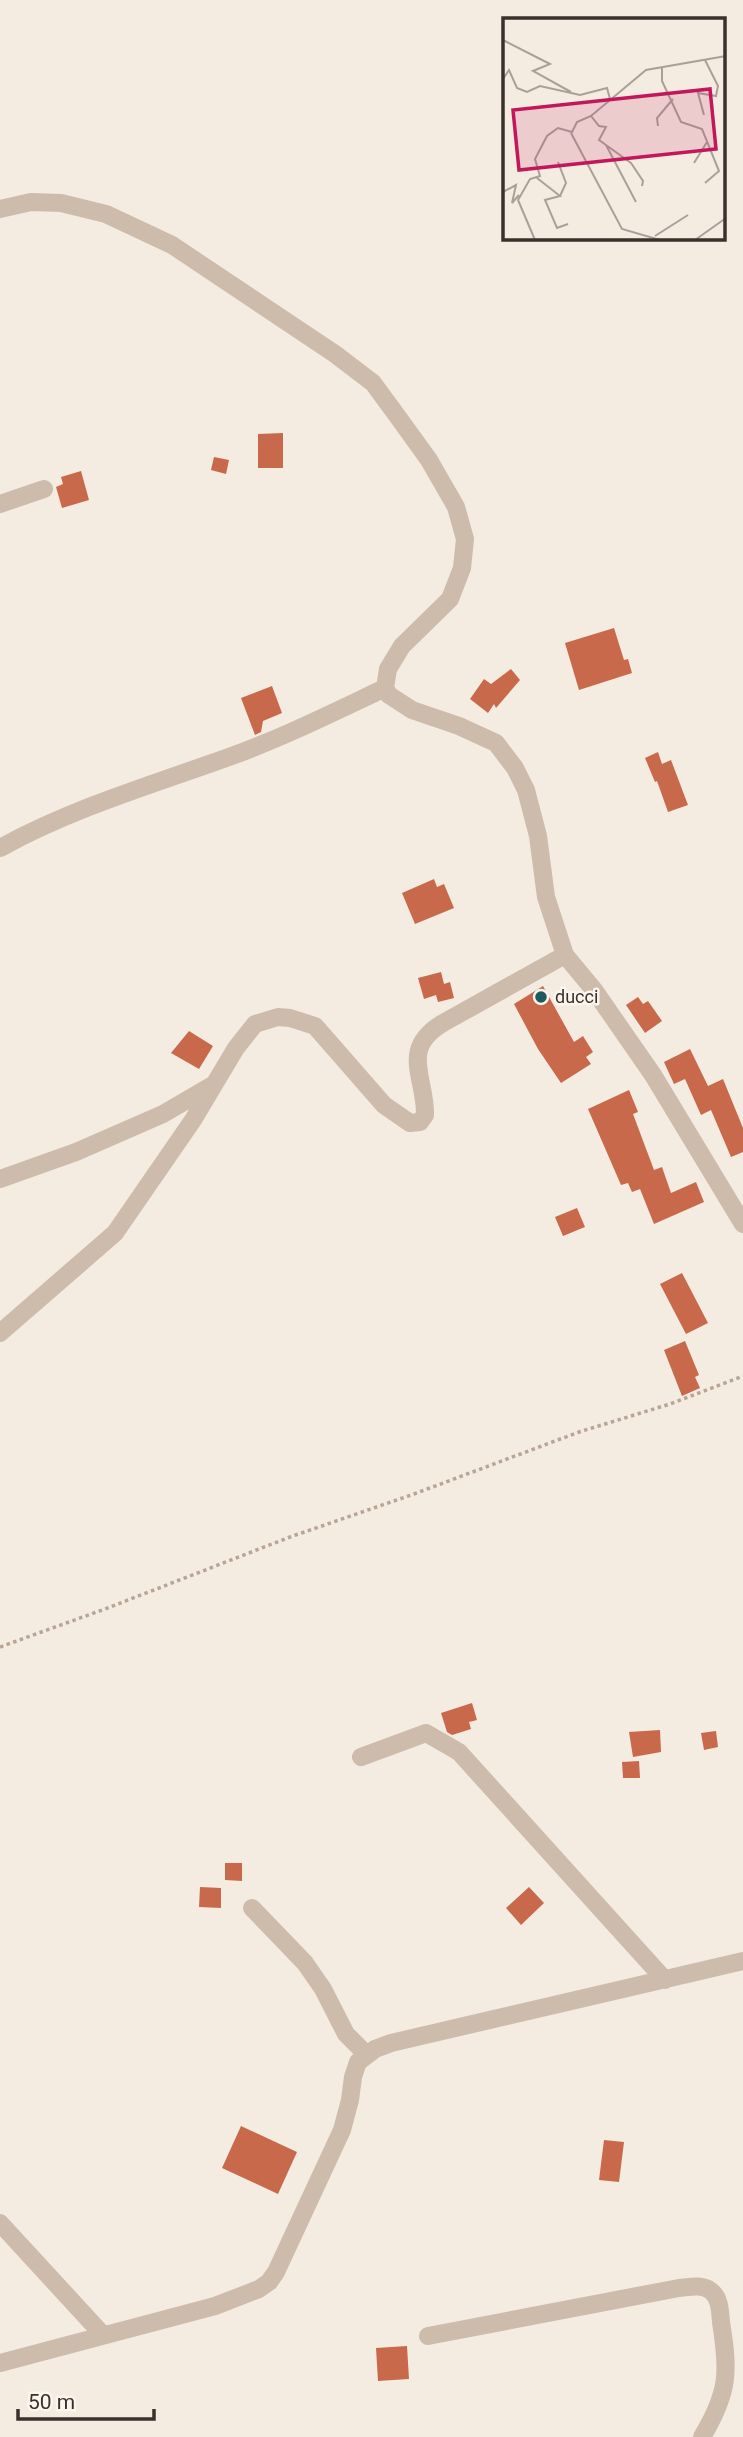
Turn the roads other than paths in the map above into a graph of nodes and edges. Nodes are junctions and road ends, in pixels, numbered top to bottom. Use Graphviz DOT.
graph roads {
  1 [pos="0,209"];
  2 [pos="44,489"];
  3 [pos="0,504"];
  4 [pos="385,688"];
  5 [pos="0,848"];
  6 [pos="565,955"];
  7 [pos="214,1084"];
  8 [pos="0,1179"];
  9 [pos="735,1200"];
  10 [pos="743,1224"];
  11 [pos="0,1333"];
  12 [pos="361,1757"];
  13 [pos="252,1908"];
  14 [pos="743,1961"];
  15 [pos="665,1980"];
  16 [pos="366,2054"];
  17 [pos="0,2223"];
  18 [pos="103,2335"];
  19 [pos="428,2336"];
  20 [pos="0,2363"];
  21 [pos="702,2437"];
  1 -- 4 [label="street"];
  2 -- 3 [label="street"];
  4 -- 5 [label="street"];
  4 -- 6 [label="street"];
  6 -- 7 [label="street"];
  6 -- 9 [label="street"];
  7 -- 8 [label="street"];
  7 -- 11 [label="street"];
  9 -- 10 [label="street"];
  12 -- 15 [label="street"];
  13 -- 16 [label="street"];
  14 -- 15 [label="street"];
  15 -- 16 [label="street"];
  16 -- 18 [label="street"];
  17 -- 18 [label="street"];
  18 -- 20 [label="street"];
  19 -- 21 [label="street"];
}
